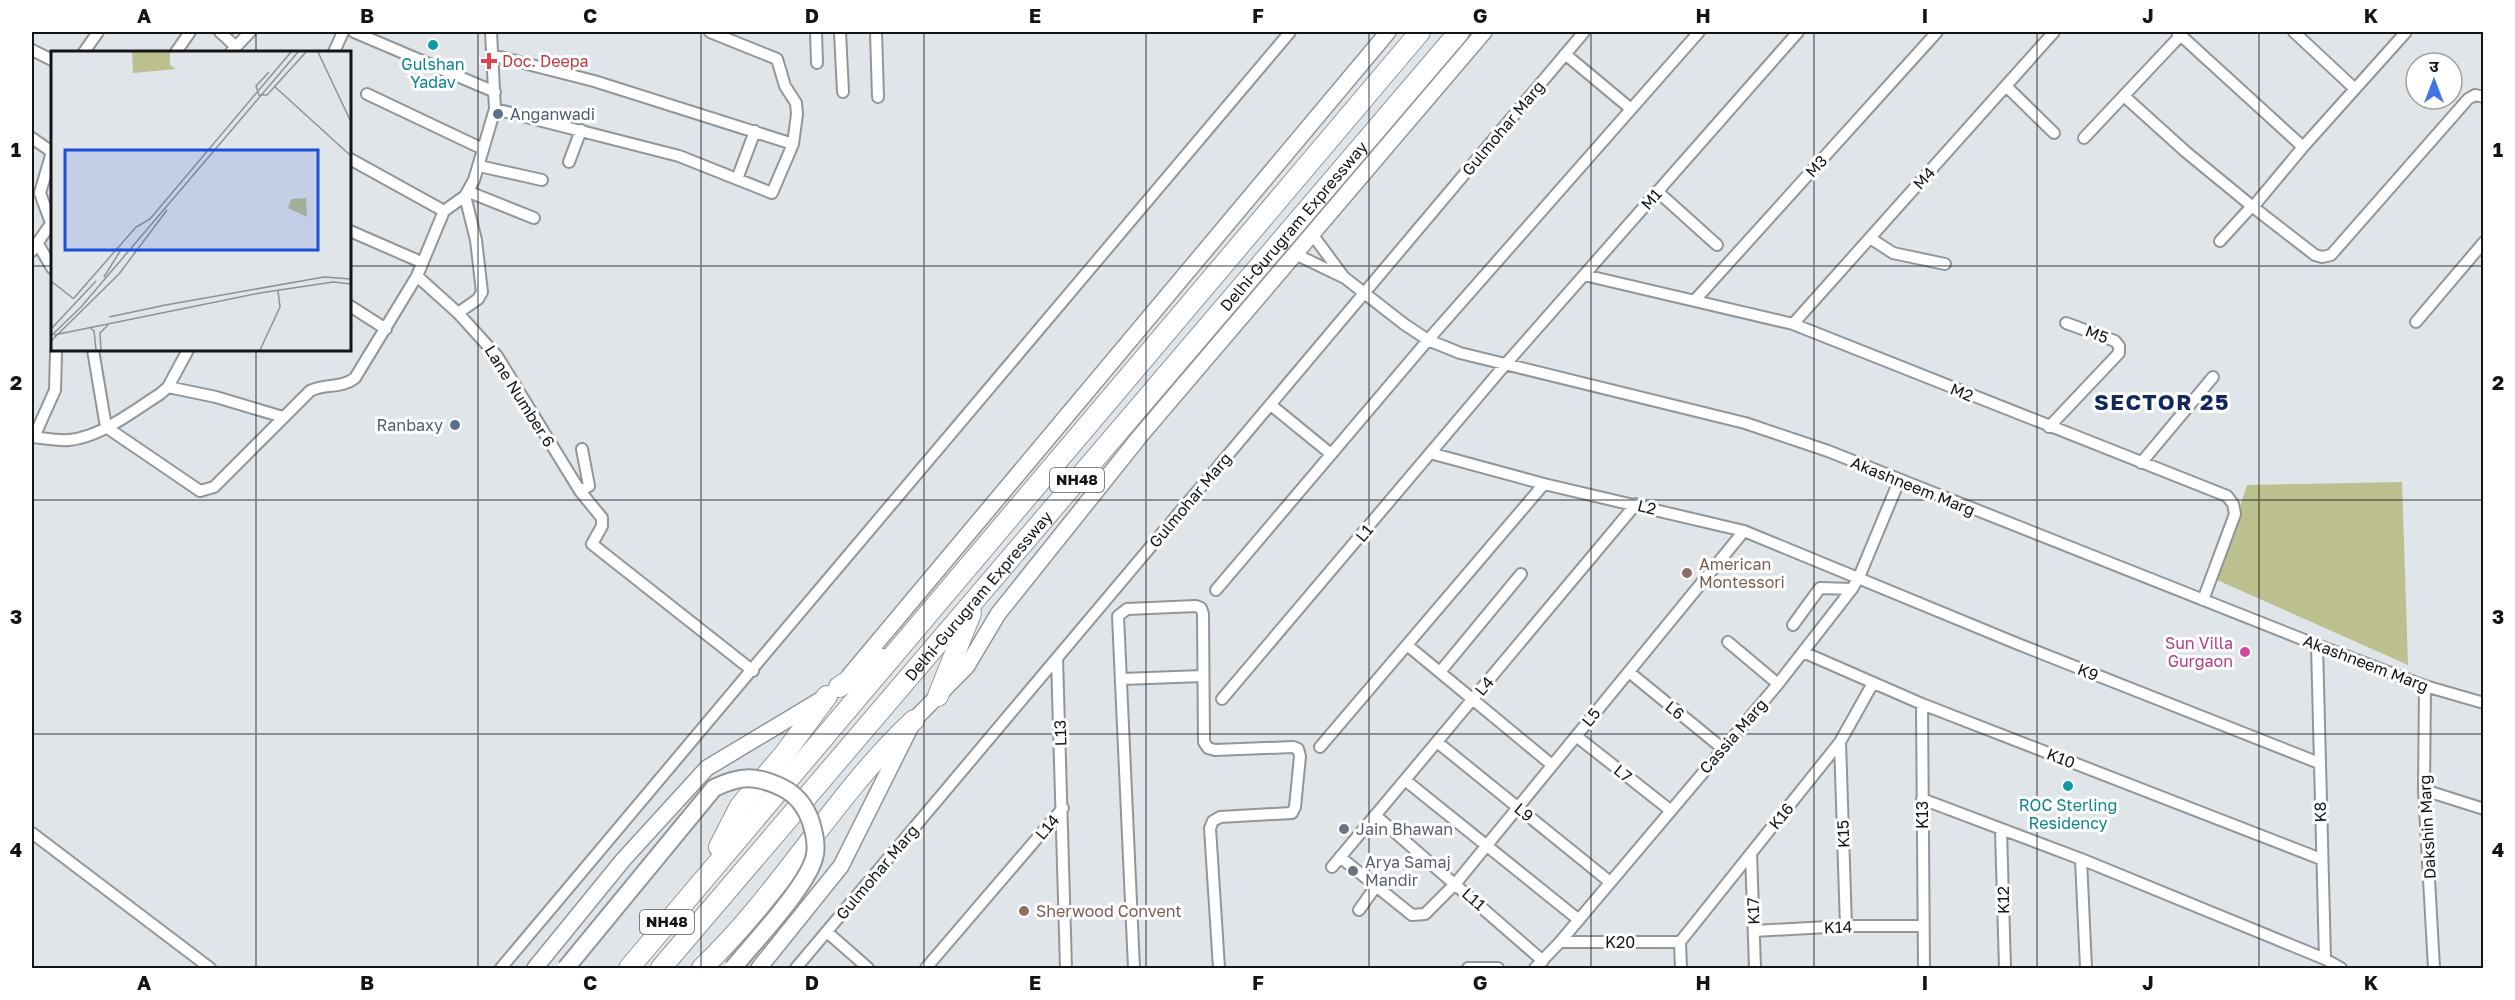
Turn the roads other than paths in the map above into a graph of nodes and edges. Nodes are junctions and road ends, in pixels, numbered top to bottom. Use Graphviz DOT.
graph roads {
  1 [pos="98,32"];
  2 [pos="190,32"];
  3 [pos="220,32"];
  4 [pos="250,32"];
  5 [pos="343,32"];
  6 [pos="354,32"];
  7 [pos="492,32"];
  8 [pos="710,32"];
  9 [pos="816,32"];
  10 [pos="840,32"];
  11 [pos="876,32"];
  12 [pos="1290,32"];
  13 [pos="1388,32"];
  14 [pos="1420,32"];
  15 [pos="1459,32"];
  16 [pos="1484,32"];
  17 [pos="1584,32"];
  18 [pos="1699,32"];
  19 [pos="1798,32"];
  20 [pos="1937,32"];
  21 [pos="2055,32"];
  22 [pos="2294,32"];
  23 [pos="2406,32"];
  24 [pos="2179,33"];
  25 [pos="32,50"];
  26 [pos="233,50"];
  27 [pos="85,51"];
  28 [pos="177,51"];
  29 [pos="334,51"];
  30 [pos="1565,54"];
  31 [pos="492,55"];
  32 [pos="51,60"];
  33 [pos="817,63"];
  34 [pos="2006,86"];
  35 [pos="2355,88"];
  36 [pos="495,92"];
  37 [pos="843,92"];
  38 [pos="367,94"];
  39 [pos="2124,96"];
  40 [pos="879,97"];
  41 [pos="2484,97"];
  42 [pos="495,109"];
  43 [pos="1631,109"];
  44 [pos="581,130"];
  45 [pos="756,131"];
  46 [pos="2054,133"];
  47 [pos="32,138"];
  48 [pos="2084,138"];
  49 [pos="793,144"];
  50 [pos="2303,147"];
  51 [pos="483,148"];
  52 [pos="51,151"];
  53 [pos="51,154"];
  54 [pos="351,160"];
  55 [pos="569,162"];
  56 [pos="479,166"];
  57 [pos="737,179"];
  58 [pos="36,180"];
  59 [pos="542,180"];
  60 [pos="1658,191"];
  61 [pos="467,194"];
  62 [pos="2253,207"];
  63 [pos="444,211"];
  64 [pos="534,218"];
  65 [pos="51,221"];
  66 [pos="51,224"];
  67 [pos="351,231"];
  68 [pos="1312,234"];
  69 [pos="1870,238"];
  70 [pos="2220,240"];
  71 [pos="2484,242"];
  72 [pos="1717,246"];
  73 [pos="35,247"];
  74 [pos="1295,254"];
  75 [pos="422,262"];
  76 [pos="1945,264"];
  77 [pos="51,267"];
  78 [pos="1584,275"];
  79 [pos="417,276"];
  80 [pos="1346,278"];
  81 [pos="1366,293"];
  82 [pos="1695,300"];
  83 [pos="351,307"];
  84 [pos="458,313"];
  85 [pos="2066,322"];
  86 [pos="2416,322"];
  87 [pos="1794,324"];
  88 [pos="386,329"];
  89 [pos="1428,340"];
  90 [pos="93,351"];
  91 [pos="187,351"];
  92 [pos="56,352"];
  93 [pos="1504,366"];
  94 [pos="2213,377"];
  95 [pos="168,387"];
  96 [pos="1271,405"];
  97 [pos="283,417"];
  98 [pos="106,427"];
  99 [pos="2049,428"];
  100 [pos="33,437"];
  101 [pos="582,449"];
  102 [pos="1430,453"];
  103 [pos="1331,454"];
  104 [pos="2140,463"];
  105 [pos="1899,482"];
  106 [pos="1544,484"];
  107 [pos="580,491"];
  108 [pos="1636,504"];
  109 [pos="1744,531"];
  110 [pos="1521,574"];
  111 [pos="1859,577"];
  112 [pos="1852,589"];
  113 [pos="1216,590"];
  114 [pos="978,597"];
  115 [pos="2204,600"];
  116 [pos="1793,624"];
  117 [pos="1728,642"];
  118 [pos="1407,645"];
  119 [pos="2317,645"];
  120 [pos="902,646"];
  121 [pos="1803,652"];
  122 [pos="1057,658"];
  123 [pos="753,671"];
  124 [pos="1440,672"];
  125 [pos="1629,672"];
  126 [pos="1202,676"];
  127 [pos="1122,679"];
  128 [pos="1874,683"];
  129 [pos="1778,684"];
  130 [pos="2425,686"];
  131 [pos="833,692"];
  132 [pos="938,696"];
  133 [pos="1222,699"];
  134 [pos="1472,700"];
  135 [pos="2484,703"];
  136 [pos="1922,704"];
  137 [pos="914,720"];
  138 [pos="1576,736"];
  139 [pos="1840,741"];
  140 [pos="1437,742"];
  141 [pos="1320,747"];
  142 [pos="1722,748"];
  143 [pos="2319,763"];
  144 [pos="1552,765"];
  145 [pos="1405,780"];
  146 [pos="2424,790"];
  147 [pos="1922,799"];
  148 [pos="1518,807"];
  149 [pos="1063,808"];
  150 [pos="2484,809"];
  151 [pos="1670,810"];
  152 [pos="1375,815"];
  153 [pos="2001,831"];
  154 [pos="32,833"];
  155 [pos="1486,846"];
  156 [pos="1751,853"];
  157 [pos="1340,857"];
  158 [pos="2081,859"];
  159 [pos="2321,859"];
  160 [pos="1332,867"];
  161 [pos="704,876"];
  162 [pos="1610,882"];
  163 [pos="1456,883"];
  164 [pos="1376,886"];
  165 [pos="1359,910"];
  166 [pos="1579,920"];
  167 [pos="1846,926"];
  168 [pos="1922,926"];
  169 [pos="1754,931"];
  170 [pos="827,932"];
  171 [pos="1560,942"];
  172 [pos="1680,942"];
  173 [pos="2325,959"];
  174 [pos="1539,965"];
  175 [pos="210,969"];
  176 [pos="501,969"];
  177 [pos="535,969"];
  178 [pos="566,969"];
  179 [pos="629,969"];
  180 [pos="661,969"];
  181 [pos="702,969"];
  182 [pos="733,969"];
  183 [pos="759,969"];
  184 [pos="796,969"];
  185 [pos="868,969"];
  186 [pos="926,969"];
  187 [pos="1066,969"];
  188 [pos="1134,969"];
  189 [pos="1219,969"];
  190 [pos="1468,969"];
  191 [pos="1498,969"];
  192 [pos="1681,969"];
  193 [pos="1755,969"];
  194 [pos="1924,969"];
  195 [pos="2005,969"];
  196 [pos="2086,969"];
  197 [pos="2341,969"];
  198 [pos="2434,969"];
  1 -- 27 [label="street"];
  2 -- 28 [label="street"];
  3 -- 26 [label="street"];
  4 -- 26 [label="street"];
  5 -- 29 [label="street"];
  6 -- 36 [label="street"];
  7 -- 31 [label="street"];
  8 -- 49 [label="street"];
  9 -- 33 [label="street"];
  10 -- 37 [label="street"];
  11 -- 40 [label="street"];
  12 -- 123 [label="street"];
  13 -- 131 [label="main road"];
  14 -- 120 [label="highway, Delhi-Gurugram Expressway / NH48"];
  15 -- 114 [label="highway, Delhi-Gurugram Expressway / NH48"];
  16 -- 68 [label="main road"];
  17 -- 30 [label="street, Gulmohar Marg"];
  18 -- 43 [label="street"];
  19 -- 60 [label="street, M1"];
  20 -- 82 [label="street, M3"];
  21 -- 34 [label="street, M4"];
  22 -- 35 [label="street"];
  23 -- 35 [label="street"];
  24 -- 39 [label="street"];
  24 -- 50 [label="street"];
  25 -- 32 [label="street"];
  30 -- 43 [label="street"];
  30 -- 81 [label="street, Gulmohar Marg"];
  31 -- 36 [label="street"];
  31 -- 45 [label="street"];
  34 -- 46 [label="street"];
  34 -- 69 [label="street, M4"];
  35 -- 50 [label="street"];
  36 -- 42 [label="street"];
  38 -- 51 [label="street"];
  39 -- 48 [label="street"];
  39 -- 62 [label="street"];
  41 -- 62 [label="street"];
  42 -- 44 [label="street"];
  42 -- 51 [label="street"];
  43 -- 89 [label="street"];
  44 -- 55 [label="street"];
  44 -- 57 [label="street"];
  45 -- 49 [label="street"];
  45 -- 57 [label="street"];
  47 -- 52 [label="street"];
  49 -- 57 [label="street"];
  50 -- 62 [label="street"];
  51 -- 56 [label="street"];
  53 -- 58 [label="street"];
  54 -- 63 [label="street"];
  56 -- 59 [label="street"];
  56 -- 61 [label="street"];
  58 -- 65 [label="street"];
  60 -- 72 [label="street"];
  60 -- 78 [label="street, M1"];
  61 -- 63 [label="street"];
  61 -- 64 [label="street"];
  61 -- 84 [label="street"];
  62 -- 70 [label="street"];
  63 -- 75 [label="street"];
  66 -- 73 [label="street"];
  67 -- 75 [label="street"];
  68 -- 74 [label="main road"];
  68 -- 80 [label="street, Akashneem Marg"];
  69 -- 76 [label="street"];
  69 -- 87 [label="street, M4"];
  71 -- 86 [label="street"];
  73 -- 77 [label="street"];
  74 -- 80 [label="street, Akashneem Marg"];
  74 -- 132 [label="main road"];
  75 -- 79 [label="street"];
  78 -- 82 [label="street, M2"];
  78 -- 93 [label="street, M1"];
  79 -- 84 [label="street, Lane Number 6"];
  79 -- 88 [label="street"];
  80 -- 81 [label="street, Akashneem Marg"];
  81 -- 89 [label="street, Akashneem Marg"];
  81 -- 96 [label="street, Gulmohar Marg"];
  82 -- 87 [label="street, M2"];
  83 -- 88 [label="street"];
  84 -- 107 [label="street, Lane Number 6"];
  85 -- 99 [label="street, M5"];
  87 -- 99 [label="street, M2"];
  88 -- 97 [label="street"];
  89 -- 93 [label="street, Akashneem Marg"];
  89 -- 103 [label="street"];
  90 -- 98 [label="street"];
  91 -- 95 [label="street"];
  92 -- 100 [label="street"];
  93 -- 102 [label="street, L1"];
  93 -- 105 [label="street, Akashneem Marg"];
  94 -- 104 [label="street"];
  95 -- 97 [label="street"];
  95 -- 98 [label="street"];
  96 -- 103 [label="street"];
  96 -- 122 [label="street, Gulmohar Marg"];
  97 -- 98 [label="street"];
  98 -- 100 [label="street"];
  99 -- 104 [label="street, M2"];
  101 -- 107 [label="street"];
  102 -- 106 [label="street, L2"];
  102 -- 133 [label="street, L1"];
  103 -- 113 [label="street"];
  104 -- 115 [label="street, M2"];
  105 -- 111 [label="street, Cassia Marg"];
  105 -- 115 [label="street, Akashneem Marg"];
  106 -- 108 [label="street, L2"];
  106 -- 118 [label="street"];
  107 -- 123 [label="street, Lane Number 6"];
  108 -- 109 [label="street, L2"];
  108 -- 134 [label="street, L4"];
  109 -- 111 [label="street, L2"];
  109 -- 125 [label="street, L5"];
  110 -- 124 [label="street"];
  111 -- 112 [label="street, Cassia Marg"];
  111 -- 143 [label="street, K9"];
  112 -- 116 [label="street"];
  112 -- 121 [label="street, Cassia Marg"];
  114 -- 132 [label="highway"];
  114 -- 180 [label="highway, Delhi-Gurugram Expressway / NH48"];
  115 -- 119 [label="street, Akashneem Marg"];
  117 -- 129 [label="street"];
  118 -- 124 [label="street"];
  118 -- 141 [label="street"];
  119 -- 130 [label="street, Akashneem Marg"];
  119 -- 143 [label="street, K8"];
  120 -- 131 [label="highway"];
  120 -- 161 [label="highway, Delhi-Gurugram Expressway / NH48"];
  121 -- 128 [label="street, K10"];
  121 -- 129 [label="street, Cassia Marg"];
  122 -- 149 [label="street, L13"];
  122 -- 170 [label="street, Gulmohar Marg"];
  123 -- 176 [label="street"];
  124 -- 134 [label="street"];
  125 -- 138 [label="street, L5"];
  125 -- 142 [label="street, L6"];
  126 -- 127 [label="street"];
  126 -- 127 [label="street"];
  126 -- 189 [label="street"];
  127 -- 188 [label="street"];
  128 -- 136 [label="street, K10"];
  128 -- 139 [label="street, K16"];
  129 -- 142 [label="street, Cassia Marg"];
  130 -- 135 [label="street, Akashneem Marg"];
  130 -- 146 [label="street, Dakshin Marg"];
  131 -- 161 [label="highway"];
  131 -- 177 [label="main road"];
  132 -- 137 [label="main road"];
  134 -- 140 [label="street, L4"];
  134 -- 144 [label="street"];
  136 -- 147 [label="street, K13"];
  136 -- 159 [label="street, K10"];
  137 -- 181 [label="highway"];
  137 -- 183 [label="main road"];
  138 -- 144 [label="street, L5"];
  138 -- 151 [label="street, L7"];
  139 -- 156 [label="street, K16"];
  139 -- 167 [label="street, K15"];
  140 -- 145 [label="street, L4"];
  140 -- 148 [label="street, L9"];
  142 -- 151 [label="street, Cassia Marg"];
  143 -- 159 [label="street, K8"];
  144 -- 148 [label="street, L5"];
  145 -- 152 [label="street, L4"];
  145 -- 155 [label="street"];
  146 -- 150 [label="street"];
  146 -- 198 [label="street, Dakshin Marg"];
  147 -- 153 [label="street"];
  147 -- 168 [label="street, K13"];
  148 -- 155 [label="street, L5"];
  148 -- 162 [label="street, L9"];
  149 -- 186 [label="street, L14"];
  149 -- 187 [label="street, L14"];
  151 -- 162 [label="street, Cassia Marg"];
  152 -- 157 [label="street, L4"];
  152 -- 163 [label="street, L11"];
  153 -- 158 [label="street"];
  153 -- 195 [label="street, K12"];
  154 -- 175 [label="street"];
  155 -- 163 [label="street, L5"];
  155 -- 166 [label="street"];
  156 -- 169 [label="street, K17"];
  156 -- 172 [label="street, K16"];
  157 -- 160 [label="street, L4"];
  157 -- 164 [label="street, L5"];
  158 -- 173 [label="street"];
  158 -- 196 [label="street"];
  159 -- 173 [label="street, K8"];
  161 -- 179 [label="highway, Delhi-Gurugram Expressway / NH48"];
  162 -- 166 [label="street, Cassia Marg"];
  163 -- 164 [label="street, L5"];
  163 -- 174 [label="street, L11"];
  164 -- 165 [label="street"];
  166 -- 171 [label="street, Cassia Marg"];
  167 -- 168 [label="street, K14"];
  167 -- 169 [label="street, K14"];
  168 -- 194 [label="street, K13"];
  169 -- 193 [label="street, K17"];
  170 -- 184 [label="street, Gulmohar Marg"];
  170 -- 185 [label="street"];
  171 -- 172 [label="street, K20"];
  171 -- 174 [label="street, Cassia Marg"];
  172 -- 192 [label="street"];
  173 -- 197 [label="street"];
  178 -- 182 [label="main road, bridge"];
  190 -- 191 [label="street"];
}
